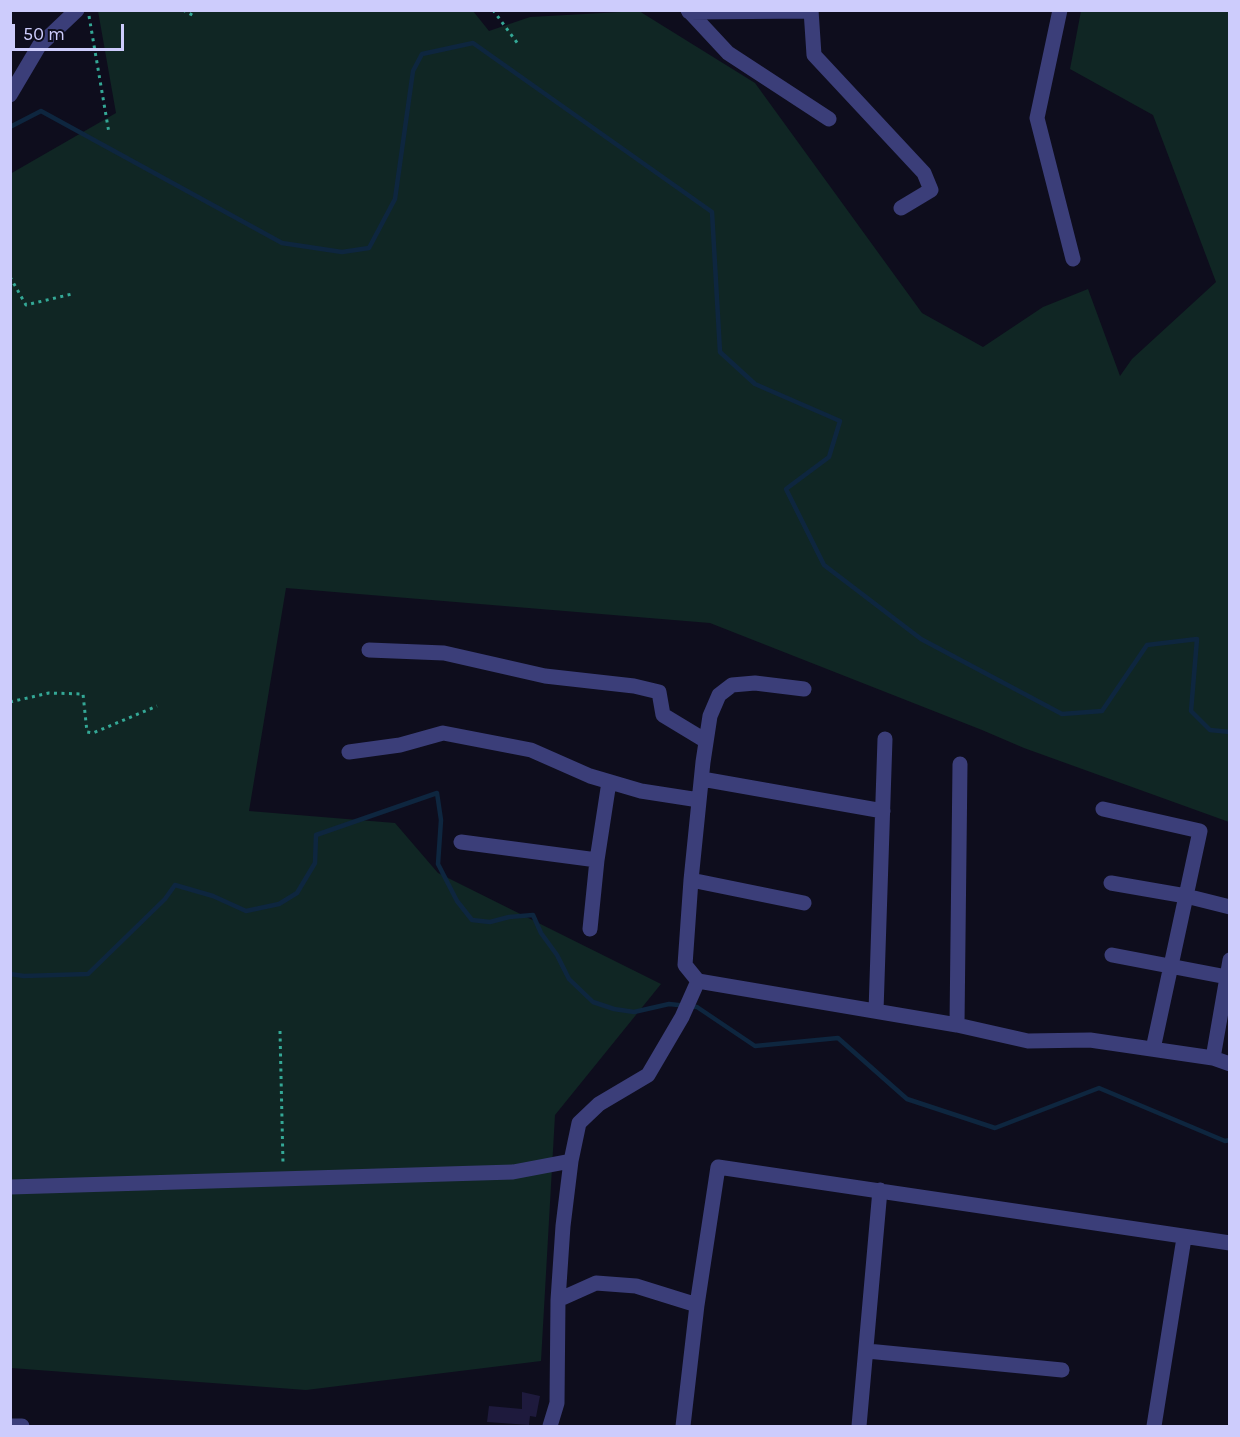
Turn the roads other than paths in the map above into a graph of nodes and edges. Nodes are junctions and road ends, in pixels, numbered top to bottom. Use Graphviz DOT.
graph roads {
  1 [pos="78,10"];
  2 [pos="1060,10"];
  3 [pos="689,11"];
  4 [pos="811,11"];
  5 [pos="10,95"];
  6 [pos="829,119"];
  7 [pos="901,208"];
  8 [pos="1073,259"];
  9 [pos="369,650"];
  10 [pos="804,689"];
  11 [pos="885,738"];
  12 [pos="706,741"];
  13 [pos="349,752"];
  14 [pos="960,765"];
  15 [pos="702,779"];
  16 [pos="609,782"];
  17 [pos="699,800"];
  18 [pos="1102,809"];
  19 [pos="883,811"];
  20 [pos="461,842"];
  21 [pos="597,860"];
  22 [pos="691,880"];
  23 [pos="1112,883"];
  24 [pos="1186,896"];
  25 [pos="804,903"];
  26 [pos="1230,907"];
  27 [pos="590,929"];
  28 [pos="1112,955"];
  29 [pos="1230,960"];
  30 [pos="1171,966"];
  31 [pos="1227,977"];
  32 [pos="698,981"];
  33 [pos="876,1011"];
  34 [pos="957,1025"];
  35 [pos="1153,1049"];
  36 [pos="1213,1058"];
  37 [pos="1230,1064"];
  38 [pos="571,1161"];
  39 [pos="10,1187"];
  40 [pos="880,1190"];
  41 [pos="1185,1238"];
  42 [pos="1230,1243"];
  43 [pos="558,1300"];
  44 [pos="697,1305"];
  45 [pos="867,1351"];
  46 [pos="1062,1370"];
  47 [pos="10,1426"];
  48 [pos="22,1426"];
  49 [pos="550,1426"];
  50 [pos="683,1426"];
  51 [pos="859,1426"];
  52 [pos="1154,1426"];
  1 -- 5 [label="street"];
  2 -- 8 [label="street"];
  3 -- 4 [label="street"];
  3 -- 6 [label="street"];
  4 -- 7 [label="street"];
  9 -- 12 [label="street"];
  10 -- 12 [label="street"];
  11 -- 19 [label="street"];
  12 -- 15 [label="street"];
  13 -- 16 [label="street"];
  14 -- 34 [label="street"];
  15 -- 17 [label="street"];
  15 -- 19 [label="street"];
  16 -- 17 [label="street"];
  16 -- 21 [label="street"];
  17 -- 22 [label="street"];
  18 -- 24 [label="street"];
  19 -- 33 [label="street"];
  20 -- 21 [label="street"];
  21 -- 27 [label="street"];
  22 -- 25 [label="street"];
  22 -- 32 [label="street"];
  23 -- 24 [label="street"];
  24 -- 26 [label="street"];
  24 -- 30 [label="street"];
  28 -- 30 [label="street"];
  29 -- 31 [label="street"];
  30 -- 31 [label="street"];
  30 -- 35 [label="street"];
  31 -- 36 [label="street"];
  32 -- 33 [label="street"];
  32 -- 38 [label="street"];
  33 -- 34 [label="street"];
  34 -- 35 [label="street"];
  35 -- 36 [label="street"];
  36 -- 37 [label="street"];
  38 -- 39 [label="street"];
  38 -- 43 [label="street"];
  40 -- 41 [label="street"];
  40 -- 44 [label="street"];
  40 -- 45 [label="street"];
  41 -- 42 [label="street"];
  41 -- 52 [label="street"];
  43 -- 44 [label="street"];
  43 -- 49 [label="street"];
  44 -- 50 [label="street"];
  45 -- 46 [label="street"];
  45 -- 51 [label="street"];
  47 -- 48 [label="street"];
}
